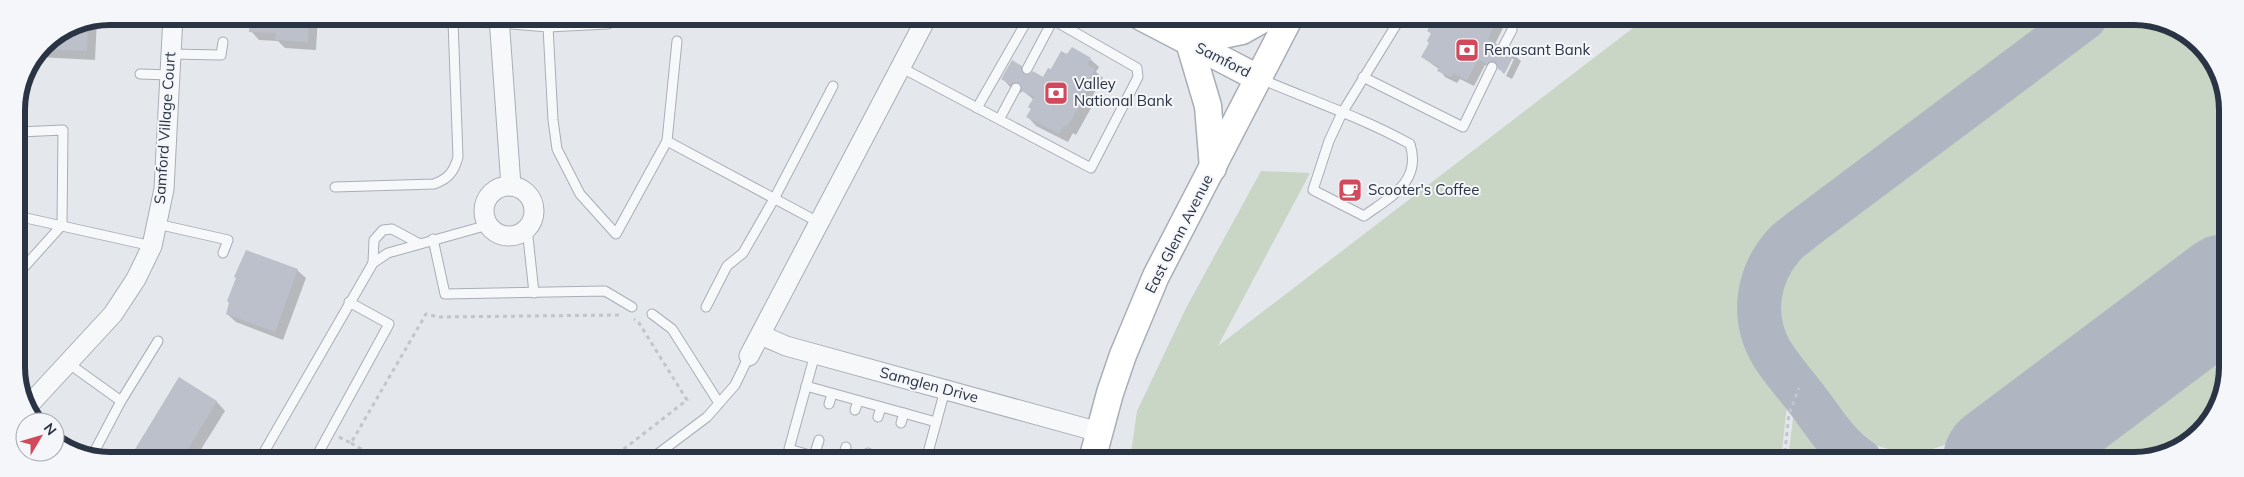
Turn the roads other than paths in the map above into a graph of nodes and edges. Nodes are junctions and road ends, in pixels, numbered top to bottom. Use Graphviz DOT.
graph roads {
  1 [pos="173,25"];
  2 [pos="452,25"];
  3 [pos="499,25"];
  4 [pos="534,25"];
  5 [pos="588,25"];
  6 [pos="924,25"];
  7 [pos="1025,25"];
  8 [pos="1047,25"];
  9 [pos="1063,25"];
  10 [pos="1156,25"];
  11 [pos="1253,25"];
  12 [pos="1286,25"];
  13 [pos="1396,25"];
  14 [pos="1512,25"];
  15 [pos="548,27"];
  16 [pos="223,42"];
  17 [pos="677,42"];
  18 [pos="1188,42"];
  19 [pos="1503,47"];
  20 [pos="171,54"];
  21 [pos="1492,67"];
  22 [pos="902,68"];
  23 [pos="1028,68"];
  24 [pos="140,74"];
  25 [pos="170,75"];
  26 [pos="1258,78"];
  27 [pos="1363,78"];
  28 [pos="833,86"];
  29 [pos="1016,88"];
  30 [pos="978,108"];
  31 [pos="1342,113"];
  32 [pos="1000,118"];
  33 [pos="25,132"];
  34 [pos="667,141"];
  35 [pos="1213,168"];
  36 [pos="511,186"];
  37 [pos="335,187"];
  38 [pos="774,199"];
  39 [pos="25,218"];
  40 [pos="820,223"];
  41 [pos="157,224"];
  42 [pos="488,224"];
  43 [pos="62,225"];
  44 [pos="527,228"];
  45 [pos="433,239"];
  46 [pos="418,243"];
  47 [pos="152,246"];
  48 [pos="223,253"];
  49 [pos="373,263"];
  50 [pos="25,266"];
  51 [pos="534,292"];
  52 [pos="349,302"];
  53 [pos="632,307"];
  54 [pos="706,307"];
  55 [pos="652,314"];
  56 [pos="760,335"];
  57 [pos="158,341"];
  58 [pos="815,354"];
  59 [pos="749,356"];
  60 [pos="68,363"];
  61 [pos="806,386"];
  62 [pos="945,390"];
  63 [pos="832,394"];
  64 [pos="33,401"];
  65 [pos="121,401"];
  66 [pos="858,401"];
  67 [pos="719,403"];
  68 [pos="829,404"];
  69 [pos="881,407"];
  70 [pos="855,410"];
  71 [pos="904,413"];
  72 [pos="878,417"];
  73 [pos="936,422"];
  74 [pos="901,423"];
  75 [pos="1099,432"];
  76 [pos="819,440"];
  77 [pos="846,447"];
  78 [pos="95,450"];
  79 [pos="264,452"];
  80 [pos="319,452"];
  81 [pos="660,452"];
  82 [pos="800,452"];
  83 [pos="815,452"];
  84 [pos="844,452"];
  85 [pos="928,452"];
  86 [pos="1094,452"];
  1 -- 20 [label="street, Samford Village Court"];
  2 -- 37 [label="lane"];
  3 -- 36 [label="street"];
  4 -- 15 [label="lane"];
  5 -- 15 [label="lane"];
  6 -- 22 [label="street"];
  7 -- 30 [label="lane"];
  8 -- 23 [label="lane"];
  9 -- 32 [label="lane"];
  10 -- 18 [label="main road, Samford"];
  11 -- 18 [label="main road"];
  12 -- 26 [label="main road, East Glenn Avenue"];
  13 -- 27 [label="lane"];
  14 -- 19 [label="lane"];
  15 -- 34 [label="lane"];
  16 -- 20 [label="lane"];
  17 -- 34 [label="lane"];
  18 -- 26 [label="main road, Samford"];
  18 -- 35 [label="main road"];
  20 -- 25 [label="street, Samford Village Court"];
  21 -- 27 [label="lane"];
  22 -- 30 [label="lane"];
  22 -- 40 [label="street"];
  24 -- 25 [label="lane"];
  25 -- 41 [label="street, Samford Village Court"];
  26 -- 31 [label="lane"];
  26 -- 35 [label="main road, East Glenn Avenue"];
  27 -- 31 [label="lane"];
  28 -- 38 [label="lane"];
  29 -- 32 [label="lane"];
  30 -- 32 [label="lane"];
  31 -- 31 [label="lane"];
  33 -- 43 [label="lane"];
  34 -- 38 [label="lane"];
  35 -- 75 [label="main road, East Glenn Avenue"];
  36 -- 42 [label="street"];
  36 -- 44 [label="street"];
  38 -- 40 [label="lane"];
  38 -- 54 [label="lane"];
  39 -- 43 [label="lane"];
  40 -- 56 [label="street"];
  41 -- 47 [label="street, Samford Village Court"];
  41 -- 48 [label="lane"];
  42 -- 44 [label="street"];
  42 -- 45 [label="lane"];
  43 -- 47 [label="lane"];
  43 -- 50 [label="lane"];
  44 -- 51 [label="lane"];
  45 -- 46 [label="lane"];
  45 -- 51 [label="lane"];
  46 -- 49 [label="lane"];
  46 -- 49 [label="lane"];
  47 -- 60 [label="street, Samford Village Court"];
  49 -- 52 [label="lane"];
  51 -- 53 [label="lane"];
  52 -- 79 [label="lane"];
  52 -- 80 [label="lane"];
  55 -- 67 [label="lane"];
  56 -- 58 [label="street, Samglen Drive"];
  56 -- 59 [label="street"];
  57 -- 65 [label="lane"];
  58 -- 61 [label="lane"];
  58 -- 62 [label="street, Samglen Drive"];
  59 -- 67 [label="lane"];
  60 -- 64 [label="street, Samford Village Court"];
  60 -- 65 [label="lane"];
  61 -- 63 [label="lane"];
  61 -- 82 [label="lane"];
  62 -- 73 [label="lane"];
  62 -- 75 [label="street, Samglen Drive"];
  63 -- 66 [label="lane"];
  63 -- 68 [label="lane"];
  65 -- 78 [label="lane"];
  66 -- 69 [label="lane"];
  66 -- 70 [label="lane"];
  67 -- 81 [label="lane"];
  69 -- 71 [label="lane"];
  69 -- 72 [label="lane"];
  71 -- 73 [label="lane"];
  71 -- 74 [label="lane"];
  73 -- 85 [label="lane"];
  75 -- 86 [label="main road, East Glenn Avenue"];
  76 -- 83 [label="lane"];
  77 -- 84 [label="lane"];
}
